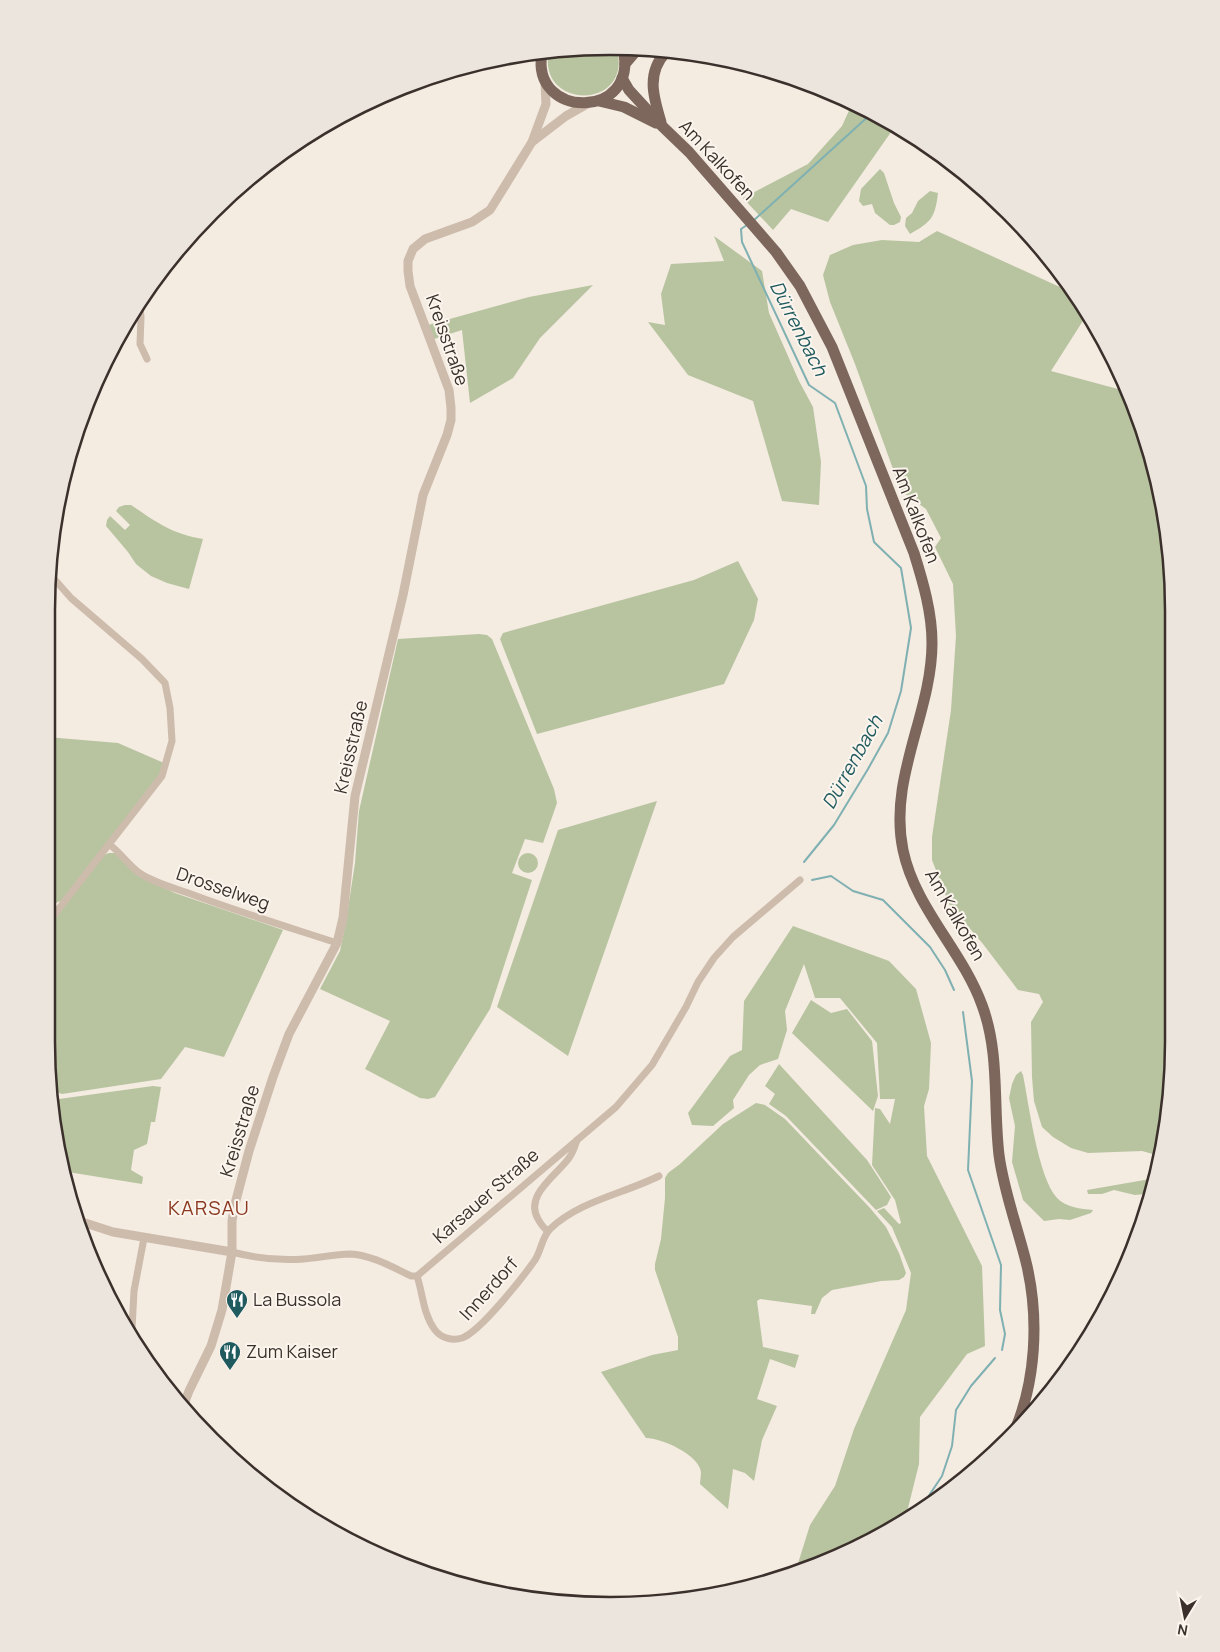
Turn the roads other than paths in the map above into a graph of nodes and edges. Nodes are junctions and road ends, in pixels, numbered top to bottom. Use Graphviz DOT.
graph roads {
  1 [pos="624,55"];
  2 [pos="633,56"];
  3 [pos="661,58"];
  4 [pos="540,60"];
  5 [pos="625,64"];
  6 [pos="622,78"];
  7 [pos="545,81"];
  8 [pos="599,101"];
  9 [pos="587,104"];
  10 [pos="662,126"];
  11 [pos="532,142"];
  12 [pos="141,314"];
  13 [pos="146,360"];
  14 [pos="56,581"];
  15 [pos="110,845"];
  16 [pos="800,880"];
  17 [pos="55,913"];
  18 [pos="337,943"];
  19 [pos="578,1138"];
  20 [pos="659,1176"];
  21 [pos="85,1223"];
  22 [pos="548,1231"];
  23 [pos="144,1238"];
  24 [pos="232,1252"];
  25 [pos="417,1276"];
  26 [pos="132,1325"];
  27 [pos="186,1399"];
  28 [pos="1019,1416"];
  1 -- 5 [label="main road"];
  2 -- 5 [label="main road"];
  3 -- 10 [label="main road"];
  4 -- 7 [label="main road"];
  5 -- 6 [label="main road"];
  6 -- 8 [label="main road"];
  6 -- 10 [label="main road, Am Kalkofen"];
  7 -- 9 [label="main road"];
  7 -- 11 [label="street, Kreisstraße"];
  8 -- 9 [label="main road"];
  8 -- 10 [label="main road, Am Kalkofen"];
  9 -- 11 [label="street, Kreisstraße"];
  10 -- 28 [label="main road, Am Kalkofen"];
  11 -- 18 [label="street, Kreisstraße"];
  12 -- 13 [label="street"];
  14 -- 15 [label="street"];
  15 -- 17 [label="street"];
  15 -- 18 [label="street, Drosselweg"];
  16 -- 19 [label="street, Karsauer Straße"];
  18 -- 24 [label="street, Kreisstraße"];
  19 -- 22 [label="street"];
  19 -- 25 [label="street, Karsauer Straße"];
  20 -- 22 [label="street, Innerdorf"];
  21 -- 23 [label="street"];
  22 -- 25 [label="street, Innerdorf"];
  23 -- 24 [label="street"];
  23 -- 26 [label="street"];
  24 -- 25 [label="street"];
  24 -- 27 [label="street, Kreisstraße"];
}
